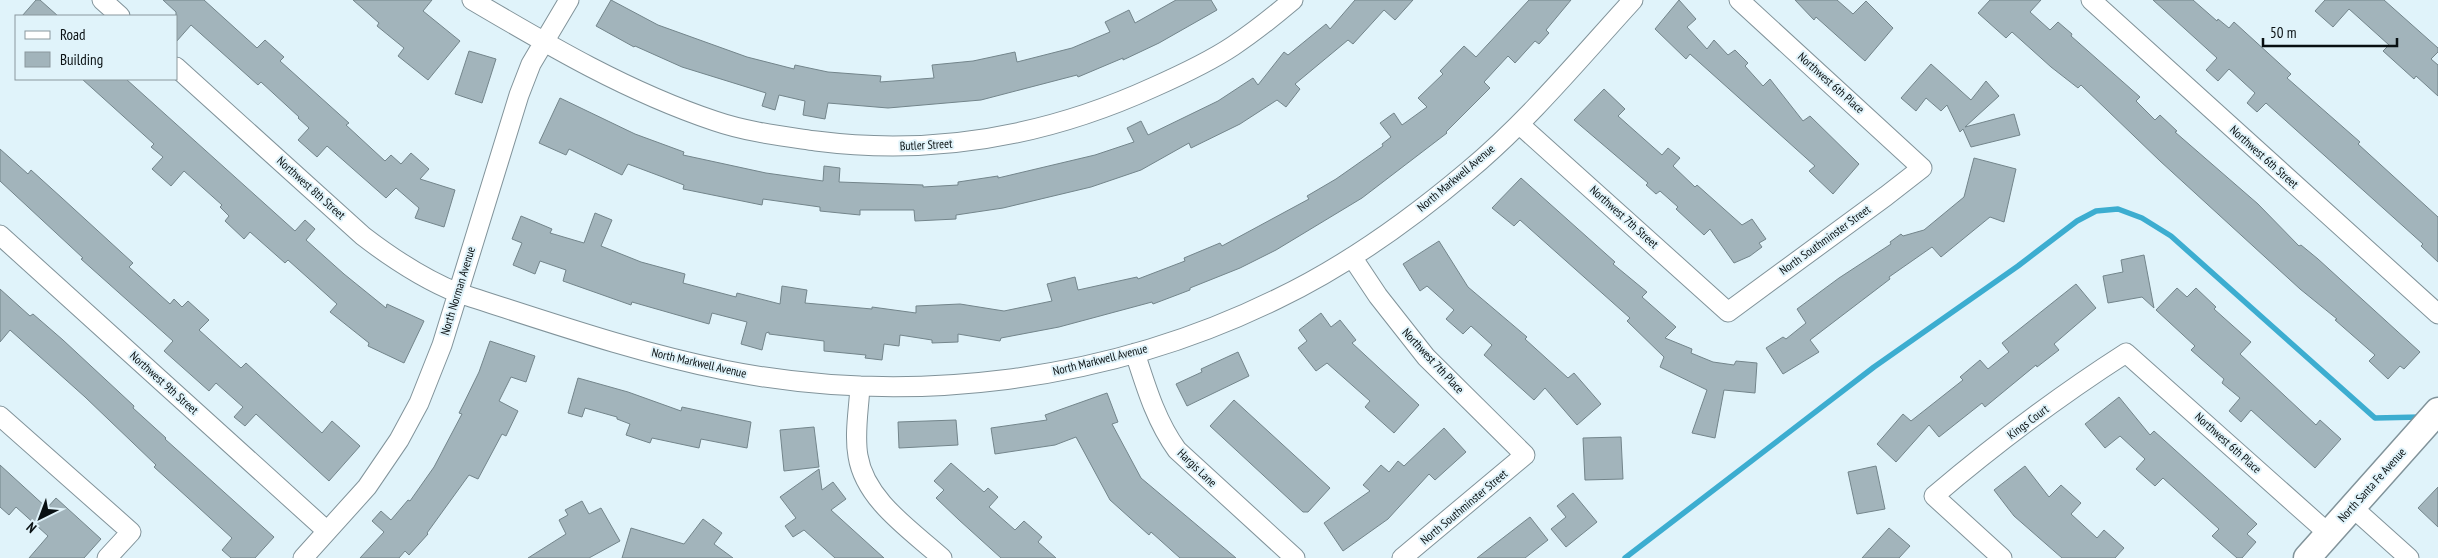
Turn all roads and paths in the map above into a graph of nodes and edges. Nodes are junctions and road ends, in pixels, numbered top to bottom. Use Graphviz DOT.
graph roads {
  1 [pos="102,0"];
  2 [pos="472,0"];
  3 [pos="569,0"];
  4 [pos="1293,0"];
  5 [pos="1633,0"];
  6 [pos="1738,0"];
  7 [pos="2091,0"];
  8 [pos="119,15"];
  9 [pos="544,41"];
  10 [pos="178,69"];
  11 [pos="1519,124"];
  12 [pos="1922,168"];
  13 [pos="0,235"];
  14 [pos="1352,257"];
  15 [pos="458,294"];
  16 [pos="1728,312"];
  17 [pos="2438,314"];
  18 [pos="1135,353"];
  19 [pos="2126,353"];
  20 [pos="860,386"];
  21 [pos="2438,411"];
  22 [pos="0,416"];
  23 [pos="1524,456"];
  24 [pos="2352,507"];
  25 [pos="327,530"];
  26 [pos="2328,534"];
  27 [pos="107,558"];
  28 [pos="303,558"];
  29 [pos="942,558"];
  30 [pos="1295,558"];
  31 [pos="1402,558"];
  32 [pos="2002,558"];
  33 [pos="2307,558"];
  34 [pos="2408,558"];
  1 -- 8 [label="street"];
  2 -- 9 [label="street"];
  3 -- 9 [label="street, North Norman Avenue"];
  4 -- 9 [label="street, Butler Street"];
  5 -- 11 [label="street, North Markwell Avenue"];
  6 -- 12 [label="street, Northwest 6th Place"];
  7 -- 17 [label="street, Northwest 6th Street"];
  9 -- 15 [label="street, North Norman Avenue"];
  10 -- 15 [label="street, Northwest 8th Street"];
  11 -- 14 [label="street, North Markwell Avenue"];
  11 -- 16 [label="street, Northwest 7th Street"];
  12 -- 16 [label="street, North Southminster Street"];
  13 -- 25 [label="street, Northwest 9th Street"];
  14 -- 18 [label="street, North Markwell Avenue"];
  14 -- 23 [label="street, Northwest 7th Place"];
  15 -- 20 [label="street, North Markwell Avenue"];
  15 -- 25 [label="street, North Norman Avenue"];
  18 -- 20 [label="street, North Markwell Avenue"];
  18 -- 30 [label="street, Hargis Lane"];
  19 -- 26 [label="street, Northwest 6th Place"];
  19 -- 32 [label="street, Kings Court"];
  20 -- 29 [label="street"];
  21 -- 24 [label="main road, North Santa Fe Avenue"];
  22 -- 27 [label="street"];
  23 -- 31 [label="street, North Southminster Street"];
  24 -- 26 [label="main road, North Santa Fe Avenue"];
  24 -- 34 [label="street"];
  25 -- 28 [label="street, North Norman Avenue"];
  26 -- 33 [label="main road, North Santa Fe Avenue"];
}
